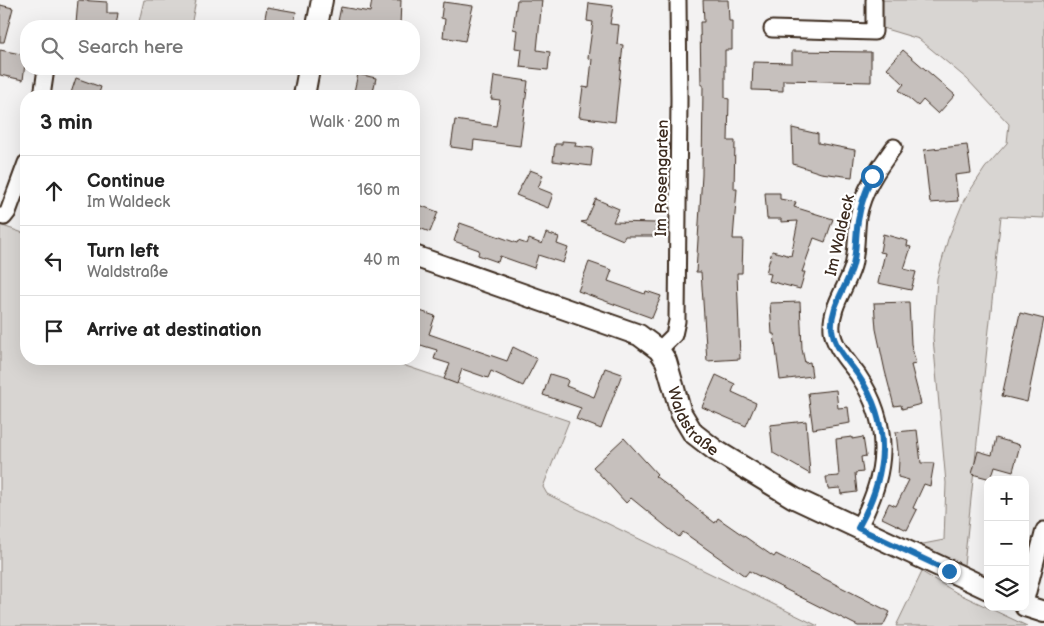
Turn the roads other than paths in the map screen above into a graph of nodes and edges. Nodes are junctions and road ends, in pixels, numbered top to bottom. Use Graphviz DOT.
graph roads {
  1 [pos="322,0"];
  2 [pos="678,0"];
  3 [pos="874,0"];
  4 [pos="318,20"];
  5 [pos="772,30"];
  6 [pos="45,75"];
  7 [pos="308,75"];
  8 [pos="43,90"];
  9 [pos="305,90"];
  10 [pos="894,147"];
  11 [pos="20,179"];
  12 [pos="0,216"];
  13 [pos="420,258"];
  14 [pos="659,350"];
  15 [pos="858,528"];
  16 [pos="1044,530"];
  17 [pos="984,587"];
  18 [pos="1029,588"];
  19 [pos="1029,606"];
  20 [pos="1044,612"];
  1 -- 4 [label="street"];
  2 -- 14 [label="street, Im Rosengarten"];
  3 -- 5 [label="street"];
  6 -- 8 [label="street"];
  7 -- 9 [label="street"];
  10 -- 15 [label="street, Im Waldeck"];
  11 -- 12 [label="street"];
  13 -- 14 [label="street, Waldstraße"];
  14 -- 15 [label="street, Waldstraße"];
  15 -- 17 [label="street, Waldstraße"];
  16 -- 18 [label="street"];
  19 -- 20 [label="street"];
}
